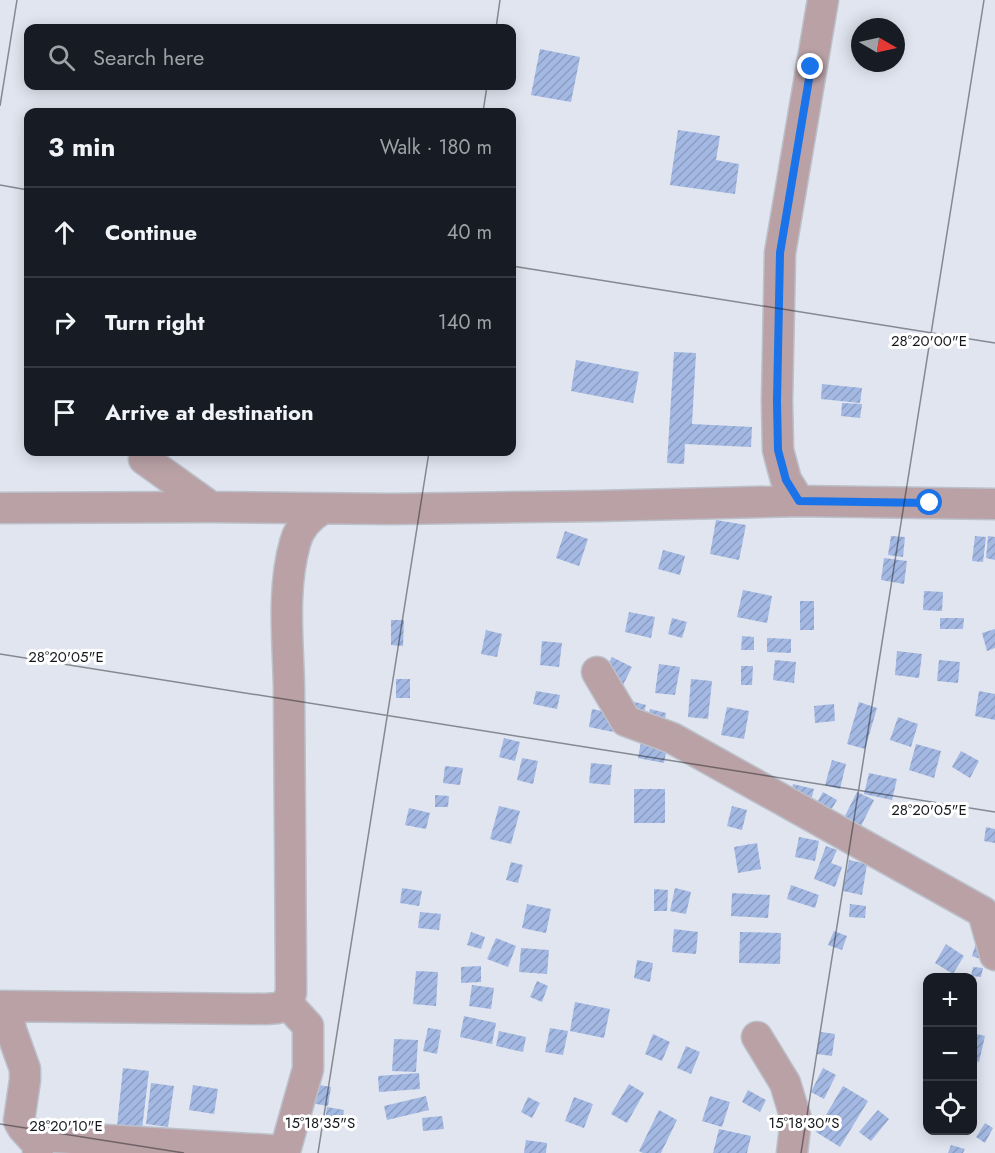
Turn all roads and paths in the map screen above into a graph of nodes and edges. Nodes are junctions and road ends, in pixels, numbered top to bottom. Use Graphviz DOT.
graph roads {
  1 [pos="823,0"];
  2 [pos="144,459"];
  3 [pos="799,501"];
  4 [pos="995,504"];
  5 [pos="211,507"];
  6 [pos="0,508"];
  7 [pos="322,509"];
  8 [pos="597,672"];
  9 [pos="995,955"];
  10 [pos="287,1003"];
  11 [pos="3,1006"];
  12 [pos="757,1037"];
  13 [pos="0,1137"];
  14 [pos="36,1142"];
  15 [pos="792,1153"];
  1 -- 3 [label="street"];
  2 -- 5 [label="street"];
  3 -- 4 [label="street"];
  3 -- 7 [label="street"];
  5 -- 6 [label="street"];
  5 -- 7 [label="street"];
  7 -- 10 [label="street"];
  8 -- 9 [label="street"];
  10 -- 11 [label="street"];
  10 -- 14 [label="street"];
  11 -- 14 [label="street"];
  12 -- 15 [label="street"];
  13 -- 14 [label="street"];
}
